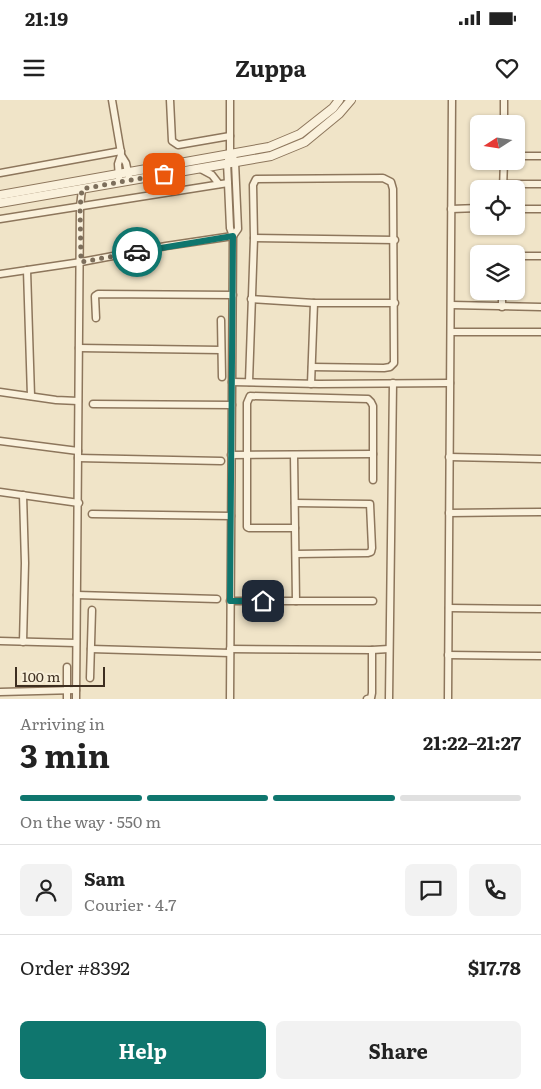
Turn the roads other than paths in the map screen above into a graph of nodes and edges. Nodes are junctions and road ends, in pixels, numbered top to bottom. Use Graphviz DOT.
graph roads {
  1 [pos="112,100"];
  2 [pos="170,100"];
  3 [pos="230,100"];
  4 [pos="339,100"];
  5 [pos="351,100"];
  6 [pos="452,100"];
  7 [pos="504,100"];
  8 [pos="504,115"];
  9 [pos="230,136"];
  10 [pos="121,153"];
  11 [pos="230,154"];
  12 [pos="525,156"];
  13 [pos="541,156"];
  14 [pos="231,162"];
  15 [pos="199,168"];
  16 [pos="128,172"];
  17 [pos="0,173"];
  18 [pos="119,173"];
  19 [pos="129,181"];
  20 [pos="120,182"];
  21 [pos="228,182"];
  22 [pos="219,184"];
  23 [pos="541,184"];
  24 [pos="525,185"];
  25 [pos="82,189"];
  26 [pos="0,195"];
  27 [pos="0,203"];
  28 [pos="80,207"];
  29 [pos="451,208"];
  30 [pos="470,208"];
  31 [pos="525,208"];
  32 [pos="541,209"];
  33 [pos="0,219"];
  34 [pos="233,236"];
  35 [pos="254,238"];
  36 [pos="395,240"];
  37 [pos="525,256"];
  38 [pos="541,256"];
  39 [pos="81,262"];
  40 [pos="27,270"];
  41 [pos="0,274"];
  42 [pos="232,295"];
  43 [pos="251,299"];
  44 [pos="502,300"];
  45 [pos="314,303"];
  46 [pos="395,303"];
  47 [pos="452,306"];
  48 [pos="502,307"];
  49 [pos="541,307"];
  50 [pos="96,318"];
  51 [pos="221,320"];
  52 [pos="451,332"];
  53 [pos="541,332"];
  54 [pos="80,348"];
  55 [pos="221,350"];
  56 [pos="312,367"];
  57 [pos="222,377"];
  58 [pos="232,382"];
  59 [pos="248,382"];
  60 [pos="393,383"];
  61 [pos="450,383"];
  62 [pos="311,384"];
  63 [pos="0,392"];
  64 [pos="31,396"];
  65 [pos="78,401"];
  66 [pos="93,404"];
  67 [pos="232,405"];
  68 [pos="0,442"];
  69 [pos="78,454"];
  70 [pos="231,454"];
  71 [pos="373,454"];
  72 [pos="246,455"];
  73 [pos="294,455"];
  74 [pos="449,457"];
  75 [pos="541,459"];
  76 [pos="221,461"];
  77 [pos="373,480"];
  78 [pos="0,492"];
  79 [pos="23,495"];
  80 [pos="78,503"];
  81 [pos="295,503"];
  82 [pos="541,512"];
  83 [pos="449,513"];
  84 [pos="92,514"];
  85 [pos="231,516"];
  86 [pos="295,528"];
  87 [pos="296,554"];
  88 [pos="77,595"];
  89 [pos="217,599"];
  90 [pos="230,601"];
  91 [pos="296,601"];
  92 [pos="373,601"];
  93 [pos="449,608"];
  94 [pos="541,609"];
  95 [pos="92,610"];
  96 [pos="0,641"];
  97 [pos="23,642"];
  98 [pos="76,643"];
  99 [pos="389,649"];
  100 [pos="91,650"];
  101 [pos="372,650"];
  102 [pos="230,651"];
  103 [pos="448,655"];
  104 [pos="541,656"];
  105 [pos="67,667"];
  106 [pos="90,678"];
  107 [pos="66,690"];
  108 [pos="76,690"];
  109 [pos="0,692"];
  110 [pos="369,698"];
  111 [pos="67,699"];
  112 [pos="76,699"];
  113 [pos="230,699"];
  114 [pos="389,699"];
  115 [pos="448,699"];
  1 -- 10 [label="street"];
  2 -- 9 [label="street"];
  3 -- 9 [label="street"];
  4 -- 11 [label="street"];
  5 -- 14 [label="street"];
  6 -- 29 [label="street"];
  7 -- 8 [label="street"];
  9 -- 11 [label="street"];
  10 -- 16 [label="street"];
  10 -- 17 [label="street"];
  10 -- 18 [label="street"];
  11 -- 14 [label="street"];
  11 -- 16 [label="street"];
  12 -- 13 [label="street"];
  14 -- 15 [label="street"];
  14 -- 21 [label="street"];
  14 -- 34 [label="street"];
  15 -- 19 [label="street"];
  15 -- 22 [label="street"];
  16 -- 18 [label="street"];
  16 -- 19 [label="street"];
  18 -- 20 [label="street"];
  18 -- 26 [label="street"];
  19 -- 20 [label="street"];
  20 -- 25 [label="street"];
  21 -- 22 [label="street"];
  21 -- 34 [label="street"];
  22 -- 28 [label="street"];
  23 -- 24 [label="street"];
  25 -- 27 [label="street"];
  25 -- 28 [label="street"];
  28 -- 33 [label="street"];
  28 -- 39 [label="street"];
  29 -- 30 [label="street"];
  29 -- 47 [label="street"];
  31 -- 32 [label="street"];
  34 -- 39 [label="street"];
  34 -- 42 [label="street"];
  35 -- 36 [label="street"];
  35 -- 36 [label="street"];
  35 -- 43 [label="street"];
  36 -- 46 [label="street"];
  37 -- 38 [label="street"];
  39 -- 40 [label="street"];
  39 -- 54 [label="street"];
  40 -- 41 [label="street"];
  40 -- 64 [label="street"];
  42 -- 50 [label="street"];
  42 -- 58 [label="street"];
  43 -- 45 [label="street"];
  43 -- 59 [label="street"];
  44 -- 48 [label="street"];
  45 -- 46 [label="street"];
  45 -- 56 [label="street"];
  46 -- 56 [label="street"];
  47 -- 48 [label="street"];
  47 -- 52 [label="street"];
  48 -- 49 [label="street"];
  51 -- 55 [label="street"];
  52 -- 53 [label="street"];
  52 -- 61 [label="street"];
  54 -- 55 [label="street"];
  54 -- 65 [label="street"];
  55 -- 57 [label="street"];
  56 -- 62 [label="street"];
  58 -- 59 [label="street"];
  58 -- 67 [label="street"];
  59 -- 62 [label="street"];
  60 -- 61 [label="street"];
  60 -- 62 [label="street"];
  60 -- 99 [label="street"];
  61 -- 74 [label="street"];
  63 -- 64 [label="street"];
  64 -- 65 [label="street"];
  65 -- 69 [label="street"];
  66 -- 67 [label="street"];
  67 -- 70 [label="street"];
  68 -- 69 [label="street"];
  69 -- 76 [label="street"];
  69 -- 80 [label="street"];
  70 -- 72 [label="street"];
  70 -- 85 [label="street"];
  71 -- 72 [label="street"];
  71 -- 73 [label="street"];
  71 -- 77 [label="street"];
  72 -- 73 [label="street"];
  72 -- 86 [label="street"];
  73 -- 81 [label="street"];
  74 -- 75 [label="street"];
  74 -- 83 [label="street"];
  78 -- 79 [label="street"];
  79 -- 80 [label="street"];
  79 -- 97 [label="street"];
  80 -- 88 [label="street"];
  81 -- 86 [label="street"];
  81 -- 87 [label="street"];
  82 -- 83 [label="street"];
  83 -- 93 [label="street"];
  84 -- 85 [label="street"];
  85 -- 90 [label="street"];
  86 -- 87 [label="street"];
  87 -- 91 [label="street"];
  88 -- 89 [label="street"];
  88 -- 98 [label="street"];
  90 -- 91 [label="street"];
  90 -- 102 [label="street"];
  91 -- 92 [label="street"];
  93 -- 94 [label="street"];
  93 -- 103 [label="street"];
  95 -- 100 [label="street"];
  96 -- 97 [label="street"];
  97 -- 98 [label="street"];
  98 -- 108 [label="street"];
  99 -- 101 [label="street"];
  99 -- 114 [label="street"];
  100 -- 102 [label="street"];
  100 -- 106 [label="street"];
  101 -- 102 [label="street"];
  101 -- 110 [label="street"];
  102 -- 113 [label="street"];
  103 -- 104 [label="street"];
  103 -- 115 [label="street"];
  105 -- 107 [label="street"];
  107 -- 108 [label="street"];
  107 -- 109 [label="street"];
  107 -- 111 [label="street"];
  108 -- 112 [label="street"];
}
